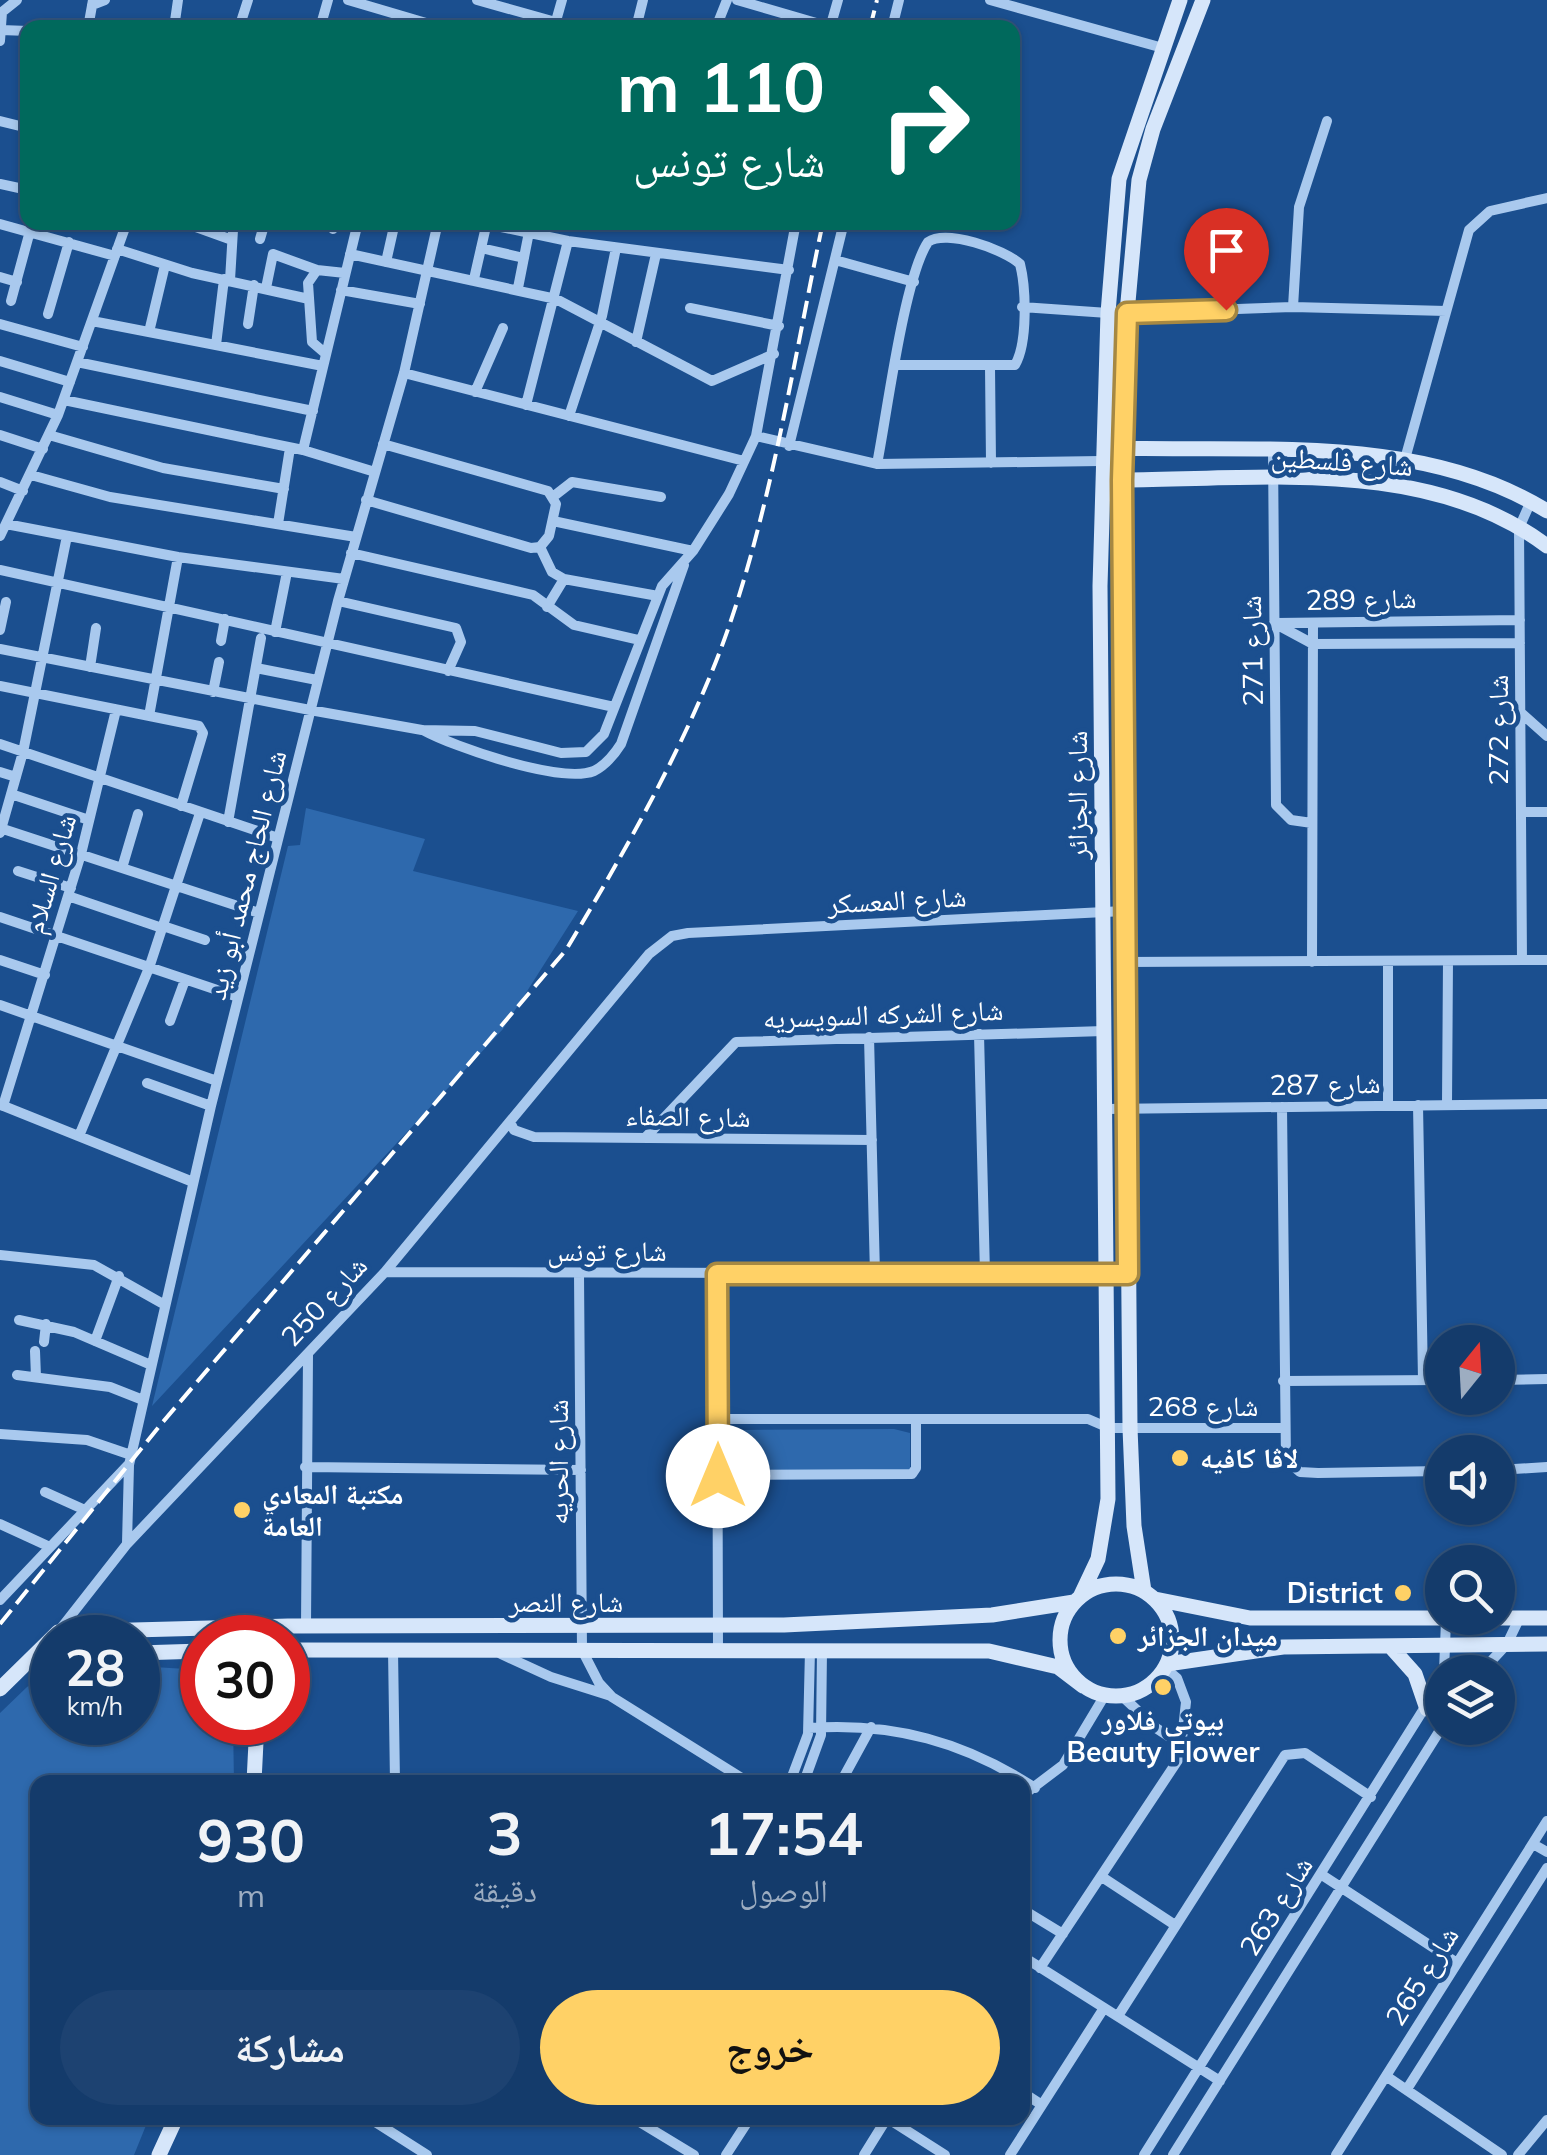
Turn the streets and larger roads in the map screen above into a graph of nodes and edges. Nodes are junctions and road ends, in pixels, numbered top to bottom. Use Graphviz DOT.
graph roads {
  1 [pos="17,0"];
  2 [pos="105,0"];
  3 [pos="348,0"];
  4 [pos="477,0"];
  5 [pos="727,0"];
  6 [pos="737,0"];
  7 [pos="990,0"];
  8 [pos="1180,0"];
  9 [pos="1204,0"];
  10 [pos="92,3"];
  11 [pos="416,20"];
  12 [pos="539,20"];
  13 [pos="720,20"];
  14 [pos="806,20"];
  15 [pos="1,23"];
  16 [pos="0,41"];
  17 [pos="1163,48"];
  18 [pos="1327,121"];
  19 [pos="1547,198"];
  20 [pos="26,230"];
  21 [pos="124,230"];
  22 [pos="216,230"];
  23 [pos="263,230"];
  24 [pos="356,230"];
  25 [pos="393,230"];
  26 [pos="436,230"];
  27 [pos="483,230"];
  28 [pos="530,230"];
  29 [pos="535,230"];
  30 [pos="795,230"];
  31 [pos="842,230"];
  32 [pos="30,231"];
  33 [pos="260,240"];
  34 [pos="68,242"];
  35 [pos="568,242"];
  36 [pos="481,248"];
  37 [pos="616,248"];
  38 [pos="116,253"];
  39 [pos="350,254"];
  40 [pos="656,254"];
  41 [pos="524,258"];
  42 [pos="835,260"];
  43 [pos="386,262"];
  44 [pos="165,265"];
  45 [pos="317,270"];
  46 [pos="427,270"];
  47 [pos="789,270"];
  48 [pos="346,273"];
  49 [pos="0,277"];
  50 [pos="474,279"];
  51 [pos="227,280"];
  52 [pos="16,282"];
  53 [pos="914,282"];
  54 [pos="260,287"];
  55 [pos="518,288"];
  56 [pos="341,290"];
  57 [pos="309,299"];
  58 [pos="556,299"];
  59 [pos="11,301"];
  60 [pos="420,304"];
  61 [pos="1022,307"];
  62 [pos="1293,307"];
  63 [pos="690,308"];
  64 [pos="1446,311"];
  65 [pos="1108,313"];
  66 [pos="1127,313"];
  67 [pos="48,314"];
  68 [pos="92,320"];
  69 [pos="599,323"];
  70 [pos="0,324"];
  71 [pos="248,324"];
  72 [pos="779,326"];
  73 [pos="502,328"];
  74 [pos="149,332"];
  75 [pos="636,342"];
  76 [pos="216,345"];
  77 [pos="82,347"];
  78 [pos="326,354"];
  79 [pos="774,354"];
  80 [pos="0,361"];
  81 [pos="78,362"];
  82 [pos="897,365"];
  83 [pos="323,366"];
  84 [pos="990,367"];
  85 [pos="404,374"];
  86 [pos="70,382"];
  87 [pos="475,392"];
  88 [pos="0,397"];
  89 [pos="64,400"];
  90 [pos="526,405"];
  91 [pos="313,411"];
  92 [pos="58,415"];
  93 [pos="570,416"];
  94 [pos="0,435"];
  95 [pos="50,435"];
  96 [pos="756,436"];
  97 [pos="383,444"];
  98 [pos="790,446"];
  99 [pos="290,448"];
  100 [pos="1122,448"];
  101 [pos="43,449"];
  102 [pos="303,450"];
  103 [pos="1272,452"];
  104 [pos="1406,459"];
  105 [pos="744,461"];
  106 [pos="1101,461"];
  107 [pos="992,463"];
  108 [pos="877,464"];
  109 [pos="375,472"];
  110 [pos="31,475"];
  111 [pos="1463,475"];
  112 [pos="1122,480"];
  113 [pos="1273,480"];
  114 [pos="0,482"];
  115 [pos="284,489"];
  116 [pos="23,491"];
  117 [pos="554,496"];
  118 [pos="661,497"];
  119 [pos="366,500"];
  120 [pos="1456,501"];
  121 [pos="1531,501"];
  122 [pos="1547,511"];
  123 [pos="553,521"];
  124 [pos="278,524"];
  125 [pos="3,527"];
  126 [pos="1519,528"];
  127 [pos="66,536"];
  128 [pos="356,537"];
  129 [pos="1547,546"];
  130 [pos="540,547"];
  131 [pos="693,551"];
  132 [pos="351,553"];
  133 [pos="178,557"];
  134 [pos="684,566"];
  135 [pos="0,570"];
  136 [pos="287,572"];
  137 [pos="344,579"];
  138 [pos="564,580"];
  139 [pos="57,582"];
  140 [pos="658,596"];
  141 [pos="338,601"];
  142 [pos="6,602"];
  143 [pos="170,604"];
  144 [pos="547,607"];
  145 [pos="225,619"];
  146 [pos="1520,620"];
  147 [pos="1274,623"];
  148 [pos="1313,623"];
  149 [pos="96,628"];
  150 [pos="0,630"];
  151 [pos="275,632"];
  152 [pos="261,638"];
  153 [pos="639,640"];
  154 [pos="221,641"];
  155 [pos="1520,643"];
  156 [pos="1313,644"];
  157 [pos="326,645"];
  158 [pos="0,649"];
  159 [pos="41,657"];
  160 [pos="219,662"];
  161 [pos="90,667"];
  162 [pos="256,668"];
  163 [pos="448,672"];
  164 [pos="156,680"];
  165 [pos="318,680"];
  166 [pos="0,686"];
  167 [pos="213,692"];
  168 [pos="34,694"];
  169 [pos="250,699"];
  170 [pos="614,707"];
  171 [pos="116,710"];
  172 [pos="310,710"];
  173 [pos="1520,712"];
  174 [pos="149,716"];
  175 [pos="1102,717"];
  176 [pos="1124,717"];
  177 [pos="422,730"];
  178 [pos="1547,736"];
  179 [pos="0,744"];
  180 [pos="24,752"];
  181 [pos="0,772"];
  182 [pos="16,778"];
  183 [pos="100,778"];
  184 [pos="11,794"];
  185 [pos="181,806"];
  186 [pos="200,812"];
  187 [pos="1521,812"];
  188 [pos="1547,812"];
  189 [pos="138,814"];
  190 [pos="89,820"];
  191 [pos="228,822"];
  192 [pos="1312,822"];
  193 [pos="0,830"];
  194 [pos="278,838"];
  195 [pos="1126,848"];
  196 [pos="1102,849"];
  197 [pos="81,854"];
  198 [pos="122,868"];
  199 [pos="18,871"];
  200 [pos="176,886"];
  201 [pos="70,892"];
  202 [pos="1124,911"];
  203 [pos="1103,912"];
  204 [pos="259,914"];
  205 [pos="0,918"];
  206 [pos="162,927"];
  207 [pos="672,936"];
  208 [pos="56,937"];
  209 [pos="205,940"];
  210 [pos="0,960"];
  211 [pos="1522,960"];
  212 [pos="1547,960"];
  213 [pos="1448,961"];
  214 [pos="1124,962"];
  215 [pos="1312,962"];
  216 [pos="1388,962"];
  217 [pos="148,968"];
  218 [pos="44,975"];
  219 [pos="185,980"];
  220 [pos="238,997"];
  221 [pos="0,1004"];
  222 [pos="32,1015"];
  223 [pos="170,1022"];
  224 [pos="1104,1030"];
  225 [pos="979,1034"];
  226 [pos="869,1038"];
  227 [pos="116,1046"];
  228 [pos="217,1081"];
  229 [pos="146,1083"];
  230 [pos="1547,1104"];
  231 [pos="1447,1105"];
  232 [pos="2,1106"];
  233 [pos="211,1106"];
  234 [pos="1388,1106"];
  235 [pos="1418,1106"];
  236 [pos="1282,1107"];
  237 [pos="1104,1109"];
  238 [pos="1128,1109"];
  239 [pos="510,1122"];
  240 [pos="79,1136"];
  241 [pos="645,1138"];
  242 [pos="872,1140"];
  243 [pos="194,1182"];
  244 [pos="0,1255"];
  245 [pos="386,1272"];
  246 [pos="580,1274"];
  247 [pos="717,1274"];
  248 [pos="875,1274"];
  249 [pos="985,1274"];
  250 [pos="1106,1274"];
  251 [pos="1128,1274"];
  252 [pos="119,1276"];
  253 [pos="165,1305"];
  254 [pos="18,1320"];
  255 [pos="46,1324"];
  256 [pos="44,1342"];
  257 [pos="97,1342"];
  258 [pos="36,1351"];
  259 [pos="308,1355"];
  260 [pos="96,1357"];
  261 [pos="152,1366"];
  262 [pos="16,1375"];
  263 [pos="36,1377"];
  264 [pos="1547,1379"];
  265 [pos="1423,1380"];
  266 [pos="1515,1380"];
  267 [pos="1283,1381"];
  268 [pos="144,1400"];
  269 [pos="717,1419"];
  270 [pos="916,1419"];
  271 [pos="1109,1428"];
  272 [pos="1130,1428"];
  273 [pos="1283,1428"];
  274 [pos="0,1434"];
  275 [pos="130,1459"];
  276 [pos="305,1467"];
  277 [pos="1547,1467"];
  278 [pos="1515,1469"];
  279 [pos="581,1470"];
  280 [pos="1425,1471"];
  281 [pos="718,1476"];
  282 [pos="44,1492"];
  283 [pos="85,1510"];
  284 [pos="0,1524"];
  285 [pos="127,1544"];
  286 [pos="50,1547"];
  287 [pos="1150,1595"];
  288 [pos="1077,1598"];
  289 [pos="0,1600"];
  290 [pos="71,1615"];
  291 [pos="306,1615"];
  292 [pos="1547,1618"];
  293 [pos="1515,1619"];
  294 [pos="1519,1619"];
  295 [pos="1425,1620"];
  296 [pos="717,1625"];
  297 [pos="310,1626"];
  298 [pos="582,1627"];
  299 [pos="1446,1635"];
  300 [pos="1507,1644"];
  301 [pos="1547,1644"];
  302 [pos="1446,1645"];
  303 [pos="1390,1646"];
  304 [pos="310,1650"];
  305 [pos="394,1650"];
  306 [pos="494,1650"];
  307 [pos="582,1650"];
  308 [pos="718,1650"];
  309 [pos="816,1650"];
  310 [pos="1445,1655"];
  311 [pos="1497,1655"];
  312 [pos="30,1661"];
  313 [pos="1166,1666"];
  314 [pos="1082,1686"];
  315 [pos="0,1689"];
  316 [pos="1113,1696"];
  317 [pos="612,1697"];
  318 [pos="1425,1701"];
  319 [pos="1425,1714"];
  320 [pos="815,1727"];
  321 [pos="871,1727"];
  322 [pos="1182,1744"];
  323 [pos="256,1745"];
  324 [pos="1431,1745"];
  325 [pos="254,1775"];
  326 [pos="396,1775"];
  327 [pos="737,1775"];
  328 [pos="793,1775"];
  329 [pos="805,1775"];
  330 [pos="844,1775"];
  331 [pos="1012,1775"];
  332 [pos="1030,1785"];
  333 [pos="1035,1788"];
  334 [pos="1030,1791"];
  335 [pos="1371,1798"];
  336 [pos="1547,1822"];
  337 [pos="1533,1844"];
  338 [pos="1547,1852"];
  339 [pos="1547,1868"];
  340 [pos="1322,1875"];
  341 [pos="1102,1876"];
  342 [pos="1341,1888"];
  343 [pos="1030,1913"];
  344 [pos="1175,1925"];
  345 [pos="1063,1934"];
  346 [pos="1030,1961"];
  347 [pos="1457,1963"];
  348 [pos="1040,1968"];
  349 [pos="1104,2008"];
  350 [pos="1118,2016"];
  351 [pos="1200,2068"];
  352 [pos="1386,2076"];
  353 [pos="1220,2081"];
  354 [pos="1407,2089"];
  355 [pos="1030,2097"];
  356 [pos="1042,2105"];
  357 [pos="1547,2120"];
  358 [pos="1030,2124"];
  359 [pos="173,2125"];
  360 [pos="380,2125"];
  361 [pos="645,2125"];
  362 [pos="745,2125"];
  363 [pos="883,2125"];
  364 [pos="898,2125"];
  365 [pos="1029,2125"];
  366 [pos="159,2155"];
  367 [pos="427,2155"];
  368 [pos="694,2155"];
  369 [pos="726,2155"];
  370 [pos="864,2155"];
  371 [pos="945,2155"];
  372 [pos="1010,2155"];
  373 [pos="1144,2155"];
  374 [pos="1173,2155"];
  375 [pos="1336,2155"];
  376 [pos="1502,2155"];
  377 [pos="1518,2155"];
  1 -- 15 [label="street"];
  2 -- 10 [label="street"];
  3 -- 11 [label="street"];
  4 -- 12 [label="street"];
  5 -- 13 [label="street"];
  6 -- 14 [label="street"];
  7 -- 17 [label="street"];
  8 -- 17 [label="street, شارع الجزائر"];
  9 -- 66 [label="street, شارع الجزائر"];
  15 -- 16 [label="street"];
  17 -- 65 [label="street, شارع الجزائر"];
  18 -- 62 [label="street"];
  19 -- 64 [label="street"];
  20 -- 32 [label="street"];
  21 -- 38 [label="street"];
  22 -- 51 [label="street"];
  23 -- 33 [label="street"];
  24 -- 39 [label="street"];
  25 -- 43 [label="street"];
  26 -- 46 [label="street, شارع الحاج محمد أبو زيد"];
  27 -- 36 [label="street"];
  28 -- 41 [label="street"];
  29 -- 35 [label="street"];
  30 -- 47 [label="street"];
  31 -- 42 [label="street"];
  32 -- 34 [label="street"];
  32 -- 52 [label="street"];
  34 -- 38 [label="street"];
  34 -- 67 [label="street"];
  35 -- 37 [label="street"];
  35 -- 58 [label="street"];
  36 -- 41 [label="street"];
  36 -- 50 [label="street"];
  37 -- 40 [label="street"];
  37 -- 69 [label="street"];
  38 -- 44 [label="street"];
  38 -- 68 [label="street"];
  39 -- 43 [label="street"];
  39 -- 48 [label="street"];
  40 -- 47 [label="street"];
  40 -- 75 [label="street"];
  41 -- 55 [label="street"];
  42 -- 53 [label="street"];
  42 -- 98 [label="street"];
  43 -- 46 [label="street"];
  44 -- 51 [label="street"];
  44 -- 74 [label="street"];
  45 -- 48 [label="street"];
  45 -- 54 [label="street"];
  45 -- 57 [label="street"];
  46 -- 50 [label="street"];
  46 -- 60 [label="street, شارع الحاج محمد أبو زيد"];
  47 -- 72 [label="street"];
  48 -- 56 [label="street"];
  49 -- 52 [label="street"];
  50 -- 55 [label="street"];
  51 -- 54 [label="street"];
  51 -- 76 [label="street"];
  52 -- 59 [label="street"];
  53 -- 61 [label="street"];
  53 -- 82 [label="street"];
  54 -- 57 [label="street"];
  54 -- 71 [label="street"];
  55 -- 58 [label="street"];
  56 -- 60 [label="street"];
  56 -- 78 [label="street"];
  57 -- 78 [label="street"];
  58 -- 69 [label="street"];
  58 -- 90 [label="street"];
  60 -- 85 [label="street, شارع الحاج محمد أبو زيد"];
  61 -- 65 [label="street"];
  61 -- 84 [label="street"];
  62 -- 64 [label="street"];
  62 -- 66 [label="street"];
  63 -- 72 [label="street"];
  64 -- 104 [label="street"];
  65 -- 106 [label="street, شارع الجزائر"];
  66 -- 100 [label="street, شارع الجزائر"];
  68 -- 74 [label="street"];
  68 -- 77 [label="street"];
  69 -- 75 [label="street"];
  69 -- 93 [label="street"];
  70 -- 77 [label="street"];
  72 -- 79 [label="street"];
  73 -- 87 [label="street"];
  74 -- 76 [label="street"];
  75 -- 79 [label="street"];
  76 -- 83 [label="street"];
  77 -- 81 [label="street"];
  78 -- 83 [label="street"];
  79 -- 96 [label="street"];
  80 -- 86 [label="street"];
  81 -- 86 [label="street"];
  81 -- 91 [label="street"];
  82 -- 84 [label="street"];
  82 -- 108 [label="street"];
  83 -- 91 [label="street"];
  84 -- 107 [label="street"];
  85 -- 87 [label="street"];
  85 -- 97 [label="street, شارع الحاج محمد أبو زيد"];
  86 -- 89 [label="street"];
  87 -- 90 [label="street"];
  88 -- 92 [label="street"];
  89 -- 92 [label="street"];
  89 -- 99 [label="street"];
  90 -- 93 [label="street"];
  91 -- 102 [label="street"];
  92 -- 95 [label="street"];
  93 -- 105 [label="street"];
  94 -- 101 [label="street"];
  95 -- 101 [label="street"];
  95 -- 115 [label="street"];
  96 -- 98 [label="street"];
  96 -- 105 [label="street"];
  97 -- 109 [label="street, شارع الحاج محمد أبو زيد"];
  97 -- 117 [label="street"];
  98 -- 108 [label="street"];
  99 -- 102 [label="street"];
  99 -- 115 [label="street"];
  100 -- 103 [label="street, شارع فلسطين"];
  100 -- 112 [label="street, شارع الجزائر"];
  101 -- 110 [label="street"];
  102 -- 109 [label="street"];
  103 -- 104 [label="street, شارع فلسطين"];
  103 -- 113 [label="street, شارع 271"];
  104 -- 111 [label="street, شارع فلسطين"];
  105 -- 131 [label="street"];
  106 -- 107 [label="street"];
  106 -- 175 [label="street, شارع الجزائر"];
  107 -- 108 [label="street"];
  109 -- 119 [label="street, شارع الحاج محمد أبو زيد"];
  110 -- 116 [label="street"];
  110 -- 124 [label="street"];
  111 -- 120 [label="street"];
  111 -- 121 [label="street, شارع فلسطين"];
  112 -- 113 [label="street, شارع فلسطين"];
  112 -- 176 [label="street, شارع الجزائر"];
  113 -- 120 [label="street, شارع فلسطين"];
  113 -- 147 [label="street, شارع 271"];
  114 -- 116 [label="street"];
  115 -- 124 [label="street"];
  116 -- 125 [label="street"];
  117 -- 118 [label="street"];
  117 -- 123 [label="street"];
  119 -- 128 [label="street, شارع الحاج محمد أبو زيد"];
  119 -- 130 [label="street"];
  120 -- 126 [label="street, شارع فلسطين"];
  121 -- 122 [label="street, شارع فلسطين"];
  121 -- 126 [label="street, شارع 272"];
  123 -- 130 [label="street"];
  123 -- 131 [label="street"];
  124 -- 128 [label="street"];
  125 -- 127 [label="street"];
  126 -- 129 [label="street, شارع فلسطين"];
  126 -- 146 [label="street, شارع 272"];
  127 -- 133 [label="street"];
  127 -- 139 [label="street"];
  128 -- 132 [label="street, شارع الحاج محمد أبو زيد"];
  130 -- 138 [label="street"];
  131 -- 134 [label="street"];
  132 -- 137 [label="street, شارع الحاج محمد أبو زيد"];
  132 -- 144 [label="street"];
  133 -- 136 [label="street"];
  133 -- 143 [label="street"];
  134 -- 140 [label="street"];
  134 -- 177 [label="street"];
  135 -- 139 [label="street"];
  136 -- 137 [label="street"];
  136 -- 151 [label="street"];
  137 -- 141 [label="street, شارع الحاج محمد أبو زيد"];
  138 -- 140 [label="street"];
  138 -- 144 [label="street"];
  139 -- 143 [label="street"];
  139 -- 159 [label="street"];
  140 -- 153 [label="street"];
  141 -- 157 [label="street, شارع الحاج محمد أبو زيد"];
  141 -- 163 [label="street"];
  142 -- 150 [label="street"];
  143 -- 145 [label="street"];
  143 -- 164 [label="street"];
  144 -- 153 [label="street"];
  145 -- 151 [label="street"];
  145 -- 154 [label="street"];
  146 -- 148 [label="street, شارع 289"];
  146 -- 155 [label="street, شارع 272"];
  147 -- 148 [label="street, شارع 289"];
  147 -- 156 [label="street, شارع 289"];
  147 -- 192 [label="street, شارع 271"];
  148 -- 156 [label="street"];
  149 -- 161 [label="street"];
  151 -- 157 [label="street"];
  152 -- 162 [label="street"];
  153 -- 170 [label="street"];
  155 -- 156 [label="street, شارع 289"];
  155 -- 173 [label="street, شارع 272"];
  156 -- 192 [label="street"];
  157 -- 163 [label="street"];
  157 -- 165 [label="street, شارع الحاج محمد أبو زيد"];
  158 -- 159 [label="street"];
  159 -- 161 [label="street"];
  159 -- 168 [label="street"];
  160 -- 167 [label="street"];
  161 -- 164 [label="street"];
  162 -- 165 [label="street"];
  162 -- 169 [label="street"];
  163 -- 170 [label="street"];
  164 -- 167 [label="street"];
  164 -- 174 [label="street"];
  165 -- 172 [label="street, شارع الحاج محمد أبو زيد"];
  166 -- 168 [label="street"];
  167 -- 169 [label="street"];
  168 -- 171 [label="street"];
  168 -- 180 [label="street"];
  169 -- 172 [label="street"];
  169 -- 191 [label="street"];
  170 -- 177 [label="street"];
  171 -- 174 [label="street"];
  171 -- 183 [label="street, شارع السلام"];
  172 -- 177 [label="street"];
  172 -- 194 [label="street, شارع الحاج محمد أبو زيد"];
  173 -- 178 [label="street"];
  173 -- 187 [label="street, شارع 272"];
  174 -- 185 [label="street"];
  175 -- 176 [label="street"];
  175 -- 196 [label="street, شارع الجزائر"];
  176 -- 195 [label="street, شارع الجزائر"];
  179 -- 180 [label="street"];
  180 -- 182 [label="street"];
  180 -- 183 [label="street"];
  181 -- 182 [label="street"];
  182 -- 184 [label="street"];
  183 -- 185 [label="street"];
  183 -- 190 [label="street, شارع السلام"];
  184 -- 190 [label="street"];
  184 -- 193 [label="street"];
  185 -- 186 [label="street"];
  186 -- 191 [label="street"];
  186 -- 200 [label="street"];
  187 -- 188 [label="street"];
  187 -- 211 [label="street, شارع 272"];
  189 -- 198 [label="street"];
  190 -- 197 [label="street, شارع السلام"];
  191 -- 194 [label="street"];
  192 -- 215 [label="street"];
  193 -- 197 [label="street"];
  194 -- 204 [label="street, شارع الحاج محمد أبو زيد"];
  195 -- 196 [label="street"];
  195 -- 202 [label="street, شارع الجزائر"];
  196 -- 203 [label="street, شارع الجزائر"];
  197 -- 198 [label="street"];
  197 -- 201 [label="street, شارع السلام"];
  198 -- 200 [label="street"];
  199 -- 201 [label="street"];
  200 -- 204 [label="street"];
  200 -- 206 [label="street"];
  201 -- 206 [label="street"];
  201 -- 208 [label="street, شارع السلام"];
  202 -- 203 [label="street, شارع المعسكر"];
  202 -- 214 [label="street, شارع الجزائر"];
  203 -- 207 [label="street, شارع المعسكر"];
  203 -- 224 [label="street, شارع الجزائر"];
  204 -- 220 [label="street, شارع الحاج محمد أبو زيد"];
  205 -- 208 [label="street"];
  206 -- 209 [label="street"];
  206 -- 217 [label="street"];
  207 -- 239 [label="street, شارع 250"];
  208 -- 217 [label="street"];
  208 -- 218 [label="street, شارع السلام"];
  210 -- 218 [label="street"];
  211 -- 212 [label="street"];
  211 -- 213 [label="street"];
  213 -- 216 [label="street"];
  213 -- 231 [label="street"];
  214 -- 215 [label="street"];
  214 -- 238 [label="street, شارع الجزائر"];
  215 -- 216 [label="street"];
  216 -- 234 [label="street"];
  217 -- 219 [label="street"];
  217 -- 227 [label="street"];
  218 -- 222 [label="street, شارع السلام"];
  219 -- 220 [label="street"];
  219 -- 223 [label="street"];
  220 -- 228 [label="street, شارع الحاج محمد أبو زيد"];
  221 -- 222 [label="street"];
  222 -- 227 [label="street"];
  222 -- 232 [label="street, شارع السلام"];
  224 -- 225 [label="street, شارع الشركه السويسريه"];
  224 -- 237 [label="street, شارع الجزائر"];
  225 -- 226 [label="street, شارع الشركه السويسريه"];
  225 -- 249 [label="street"];
  226 -- 241 [label="street, شارع الشركه السويسريه"];
  226 -- 242 [label="street"];
  227 -- 228 [label="street"];
  227 -- 240 [label="street"];
  228 -- 233 [label="street, شارع الحاج محمد أبو زيد"];
  229 -- 233 [label="street"];
  230 -- 231 [label="street, شارع 287"];
  231 -- 235 [label="street, شارع 287"];
  232 -- 240 [label="street"];
  233 -- 243 [label="street, شارع الحاج محمد أبو زيد"];
  234 -- 235 [label="street, شارع 287"];
  234 -- 236 [label="street, شارع 287"];
  235 -- 265 [label="street"];
  236 -- 238 [label="street, شارع 287"];
  236 -- 267 [label="street"];
  237 -- 238 [label="street, شارع 287"];
  237 -- 250 [label="street, شارع الجزائر"];
  238 -- 251 [label="street, شارع الجزائر"];
  239 -- 241 [label="street, شارع الصفاء"];
  239 -- 245 [label="street, شارع 250"];
  240 -- 243 [label="street"];
  241 -- 242 [label="street, شارع الصفاء"];
  242 -- 248 [label="street"];
  243 -- 253 [label="street, شارع الحاج محمد أبو زيد"];
  244 -- 252 [label="street"];
  245 -- 246 [label="street, شارع تونس"];
  245 -- 259 [label="street, شارع 250"];
  246 -- 247 [label="street, شارع تونس"];
  246 -- 279 [label="street, شارع الحريه"];
  247 -- 248 [label="street, شارع تونس"];
  247 -- 269 [label="street"];
  248 -- 249 [label="street, شارع تونس"];
  249 -- 250 [label="street, شارع تونس"];
  250 -- 251 [label="street, شارع تونس"];
  250 -- 271 [label="street, شارع الجزائر"];
  251 -- 272 [label="street, شارع الجزائر"];
  252 -- 253 [label="street"];
  252 -- 257 [label="street"];
  253 -- 261 [label="street, شارع الحاج محمد أبو زيد"];
  254 -- 255 [label="street"];
  255 -- 256 [label="street"];
  255 -- 257 [label="street"];
  257 -- 260 [label="street"];
  257 -- 261 [label="street"];
  258 -- 263 [label="street"];
  259 -- 276 [label="street"];
  259 -- 285 [label="street, شارع 250"];
  261 -- 268 [label="street, شارع الحاج محمد أبو زيد"];
  262 -- 263 [label="street"];
  263 -- 268 [label="street"];
  264 -- 266 [label="street"];
  265 -- 267 [label="street"];
  267 -- 273 [label="street"];
  268 -- 275 [label="street, شارع الحاج محمد أبو زيد"];
  269 -- 270 [label="street, شارع 268"];
  269 -- 281 [label="street"];
  270 -- 271 [label="street, شارع 268"];
  270 -- 281 [label="street"];
  271 -- 272 [label="street, شارع 268"];
  271 -- 288 [label="street, شارع الجزائر"];
  272 -- 273 [label="street, شارع 268"];
  272 -- 287 [label="street, شارع الجزائر"];
  273 -- 280 [label="street, شارع 268"];
  274 -- 275 [label="street"];
  275 -- 283 [label="street"];
  275 -- 285 [label="street, شارع الحاج محمد أبو زيد"];
  276 -- 279 [label="street"];
  276 -- 291 [label="street"];
  277 -- 278 [label="street"];
  279 -- 298 [label="street, شارع الحريه"];
  281 -- 296 [label="street"];
  282 -- 283 [label="street"];
  283 -- 286 [label="street"];
  284 -- 286 [label="street"];
  285 -- 290 [label="street, شارع 250"];
  286 -- 289 [label="street"];
  287 -- 288 [label="street"];
  287 -- 295 [label="street"];
  287 -- 313 [label="street"];
  288 -- 296 [label="street, شارع النصر"];
  288 -- 314 [label="street"];
  292 -- 294 [label="street"];
  293 -- 294 [label="street"];
  294 -- 300 [label="street"];
  296 -- 298 [label="street, شارع النصر"];
  296 -- 308 [label="street"];
  297 -- 298 [label="street, شارع النصر"];
  298 -- 307 [label="street, شارع الحريه"];
  299 -- 302 [label="street"];
  300 -- 301 [label="street"];
  300 -- 302 [label="street"];
  300 -- 311 [label="street"];
  302 -- 303 [label="street"];
  302 -- 310 [label="street"];
  303 -- 313 [label="street"];
  303 -- 318 [label="street"];
  304 -- 305 [label="street, شارع النصر"];
  305 -- 306 [label="street, شارع النصر"];
  305 -- 326 [label="street"];
  306 -- 307 [label="street, شارع النصر"];
  306 -- 317 [label="street"];
  307 -- 308 [label="street, شارع النصر"];
  307 -- 317 [label="street"];
  308 -- 309 [label="street, شارع النصر"];
  309 -- 314 [label="street, شارع النصر"];
  309 -- 320 [label="street"];
  312 -- 315 [label="street, شارع 250"];
  313 -- 316 [label="street"];
  313 -- 322 [label="street"];
  314 -- 316 [label="street"];
  316 -- 322 [label="street"];
  316 -- 333 [label="street"];
  317 -- 327 [label="street"];
  319 -- 335 [label="street, شارع 263"];
  320 -- 321 [label="street"];
  320 -- 328 [label="street"];
  320 -- 329 [label="street"];
  321 -- 330 [label="street"];
  321 -- 331 [label="street"];
  322 -- 341 [label="street"];
  323 -- 325 [label="street"];
  324 -- 342 [label="street, شارع 263"];
  332 -- 333 [label="street"];
  333 -- 334 [label="street"];
  335 -- 340 [label="street, شارع 263"];
  335 -- 344 [label="street"];
  336 -- 337 [label="street, شارع 265"];
  337 -- 338 [label="street"];
  337 -- 347 [label="street, شارع 265"];
  339 -- 354 [label="street, شارع 265"];
  340 -- 342 [label="street"];
  340 -- 351 [label="street, شارع 263"];
  341 -- 344 [label="street"];
  341 -- 345 [label="street"];
  342 -- 347 [label="street"];
  342 -- 353 [label="street, شارع 263"];
  343 -- 345 [label="street"];
  344 -- 350 [label="street"];
  345 -- 348 [label="street"];
  346 -- 348 [label="street"];
  347 -- 352 [label="street, شارع 265"];
  348 -- 349 [label="street"];
  349 -- 350 [label="street"];
  349 -- 356 [label="street"];
  350 -- 351 [label="street"];
  351 -- 353 [label="street"];
  351 -- 373 [label="street, شارع 263"];
  352 -- 354 [label="street"];
  352 -- 375 [label="street, شارع 265"];
  353 -- 374 [label="street, شارع 263"];
  354 -- 376 [label="street"];
  355 -- 356 [label="street"];
  356 -- 358 [label="street"];
  357 -- 377 [label="street"];
  359 -- 366 [label="street"];
  360 -- 367 [label="street"];
  361 -- 368 [label="street"];
  362 -- 369 [label="street"];
  363 -- 370 [label="street"];
  364 -- 371 [label="street"];
  365 -- 372 [label="street"];
}
